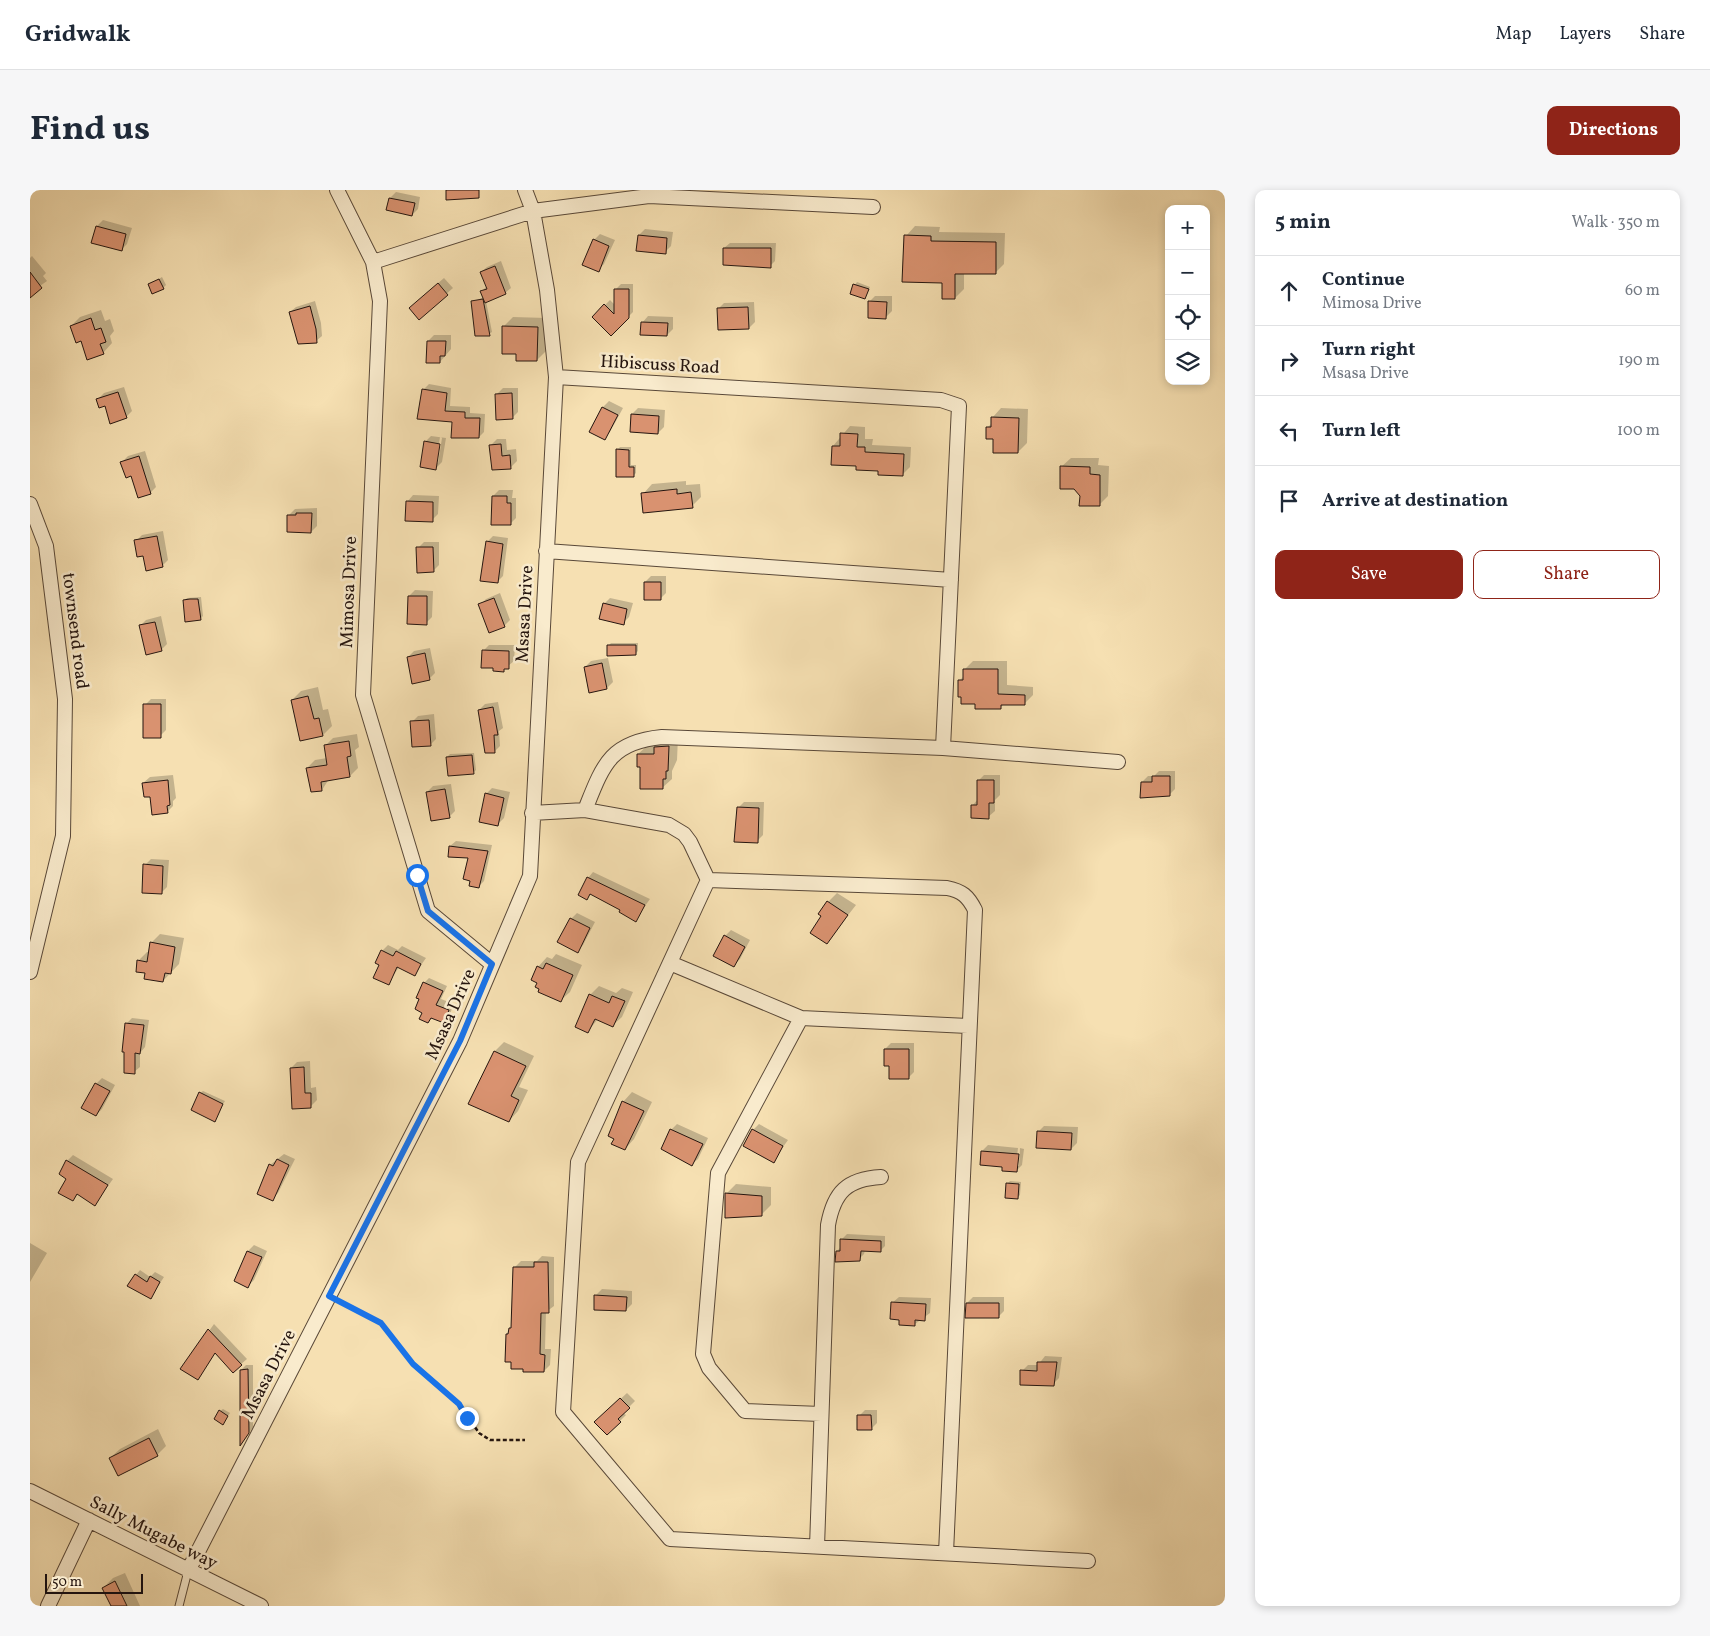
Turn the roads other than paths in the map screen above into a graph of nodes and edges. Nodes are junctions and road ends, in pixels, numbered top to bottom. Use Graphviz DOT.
graph roads {
  1 [pos="337,190"];
  2 [pos="525,190"];
  3 [pos="873,207"];
  4 [pos="533,211"];
  5 [pos="373,262"];
  6 [pos="556,377"];
  7 [pos="30,504"];
  8 [pos="546,550"];
  9 [pos="950,580"];
  10 [pos="943,748"];
  11 [pos="1118,762"];
  12 [pos="585,810"];
  13 [pos="532,813"];
  14 [pos="708,880"];
  15 [pos="670,963"];
  16 [pos="492,964"];
  17 [pos="30,972"];
  18 [pos="801,1018"];
  19 [pos="968,1026"];
  20 [pos="881,1177"];
  21 [pos="821,1414"];
  22 [pos="30,1492"];
  23 [pos="89,1520"];
  24 [pos="817,1547"];
  25 [pos="946,1553"];
  26 [pos="1088,1561"];
  27 [pos="188,1571"];
  28 [pos="48,1606"];
  29 [pos="179,1606"];
  30 [pos="260,1606"];
  1 -- 5 [label="street, Mimosa Drive"];
  2 -- 4 [label="street, Msasa Drive"];
  3 -- 4 [label="street"];
  4 -- 5 [label="street"];
  4 -- 6 [label="street, Msasa Drive"];
  5 -- 16 [label="street, Mimosa Drive"];
  6 -- 8 [label="street, Msasa Drive"];
  6 -- 9 [label="street, Hibiscuss Road"];
  7 -- 17 [label="street, townsend road"];
  8 -- 9 [label="street"];
  8 -- 13 [label="street, Msasa Drive"];
  9 -- 10 [label="street"];
  10 -- 11 [label="street"];
  10 -- 12 [label="street"];
  12 -- 13 [label="street"];
  12 -- 14 [label="street"];
  13 -- 16 [label="street, Msasa Drive"];
  14 -- 15 [label="street"];
  14 -- 19 [label="street"];
  15 -- 18 [label="street"];
  15 -- 24 [label="street"];
  16 -- 27 [label="street, Msasa Drive"];
  18 -- 19 [label="street"];
  18 -- 21 [label="street"];
  19 -- 25 [label="street"];
  20 -- 21 [label="street"];
  21 -- 24 [label="street"];
  22 -- 23 [label="street, Sally Mugabe way"];
  23 -- 27 [label="street, Sally Mugabe way"];
  23 -- 28 [label="street"];
  24 -- 25 [label="street"];
  25 -- 26 [label="street"];
  27 -- 29 [label="lane"];
  27 -- 30 [label="street, Sally Mugabe way"];
}
